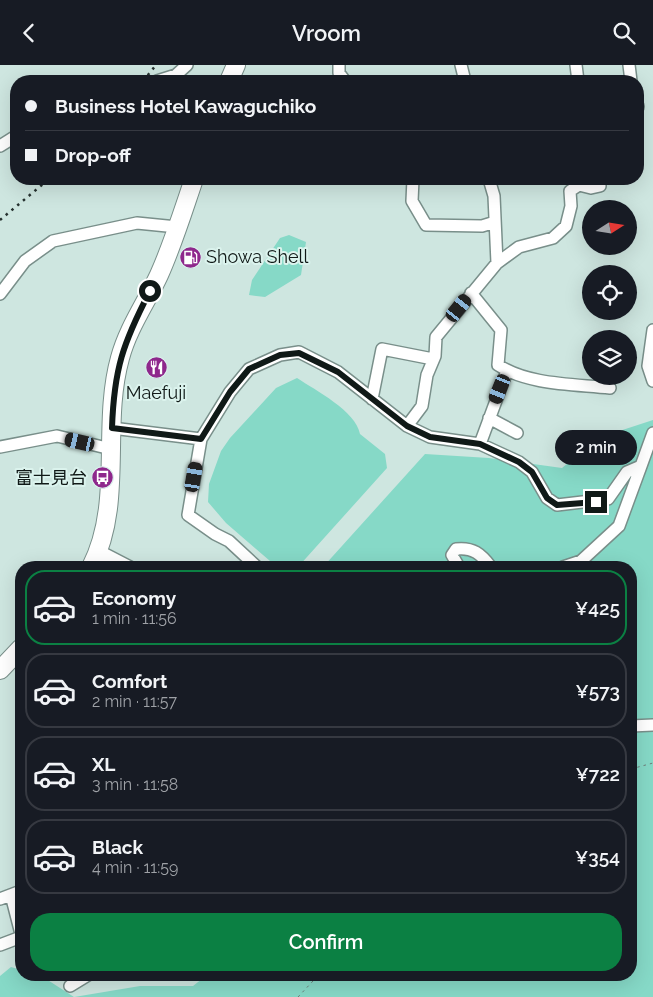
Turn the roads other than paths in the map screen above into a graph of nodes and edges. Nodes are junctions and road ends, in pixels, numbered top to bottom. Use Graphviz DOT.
graph roads {
  1 [pos="187,65"];
  2 [pos="176,75"];
  3 [pos="192,185"];
  4 [pos="413,185"];
  5 [pos="491,185"];
  6 [pos="600,186"];
  7 [pos="495,222"];
  8 [pos="443,226"];
  9 [pos="177,227"];
  10 [pos="444,238"];
  11 [pos="497,263"];
  12 [pos="471,293"];
  13 [pos="0,294"];
  14 [pos="653,329"];
  15 [pos="433,359"];
  16 [pos="507,371"];
  17 [pos="653,381"];
  18 [pos="610,388"];
  19 [pos="372,399"];
  20 [pos="489,418"];
  21 [pos="407,426"];
  22 [pos="112,428"];
  23 [pos="517,433"];
  24 [pos="653,433"];
  25 [pos="201,439"];
  26 [pos="480,444"];
  27 [pos="0,447"];
  28 [pos="112,449"];
  29 [pos="641,466"];
  30 [pos="102,559"];
  31 [pos="251,561"];
  32 [pos="456,561"];
  33 [pos="487,561"];
  34 [pos="581,561"];
  35 [pos="15,654"];
  36 [pos="0,670"];
  37 [pos="653,725"];
  38 [pos="637,726"];
  39 [pos="11,895"];
  40 [pos="15,910"];
  41 [pos="15,939"];
  42 [pos="0,945"];
  43 [pos="78,981"];
  44 [pos="70,986"];
  1 -- 2 [label="street"];
  3 -- 9 [label="highway"];
  4 -- 8 [label="street"];
  5 -- 7 [label="street"];
  6 -- 11 [label="street"];
  7 -- 8 [label="street"];
  7 -- 11 [label="street"];
  8 -- 10 [label="street"];
  9 -- 13 [label="street"];
  9 -- 22 [label="highway"];
  11 -- 12 [label="street"];
  12 -- 15 [label="street"];
  12 -- 16 [label="street"];
  14 -- 17 [label="street"];
  15 -- 19 [label="street"];
  15 -- 21 [label="street"];
  16 -- 18 [label="street"];
  16 -- 20 [label="street"];
  19 -- 21 [label="street"];
  19 -- 25 [label="street"];
  20 -- 23 [label="street"];
  20 -- 26 [label="street"];
  21 -- 26 [label="street"];
  22 -- 25 [label="street"];
  22 -- 28 [label="highway"];
  24 -- 29 [label="street"];
  25 -- 31 [label="street"];
  26 -- 29 [label="street"];
  27 -- 28 [label="street"];
  28 -- 30 [label="highway"];
  29 -- 34 [label="street"];
  32 -- 33 [label="street"];
  35 -- 36 [label="highway"];
  37 -- 38 [label="street"];
  39 -- 40 [label="street"];
  41 -- 42 [label="street"];
  43 -- 44 [label="street"];
}
